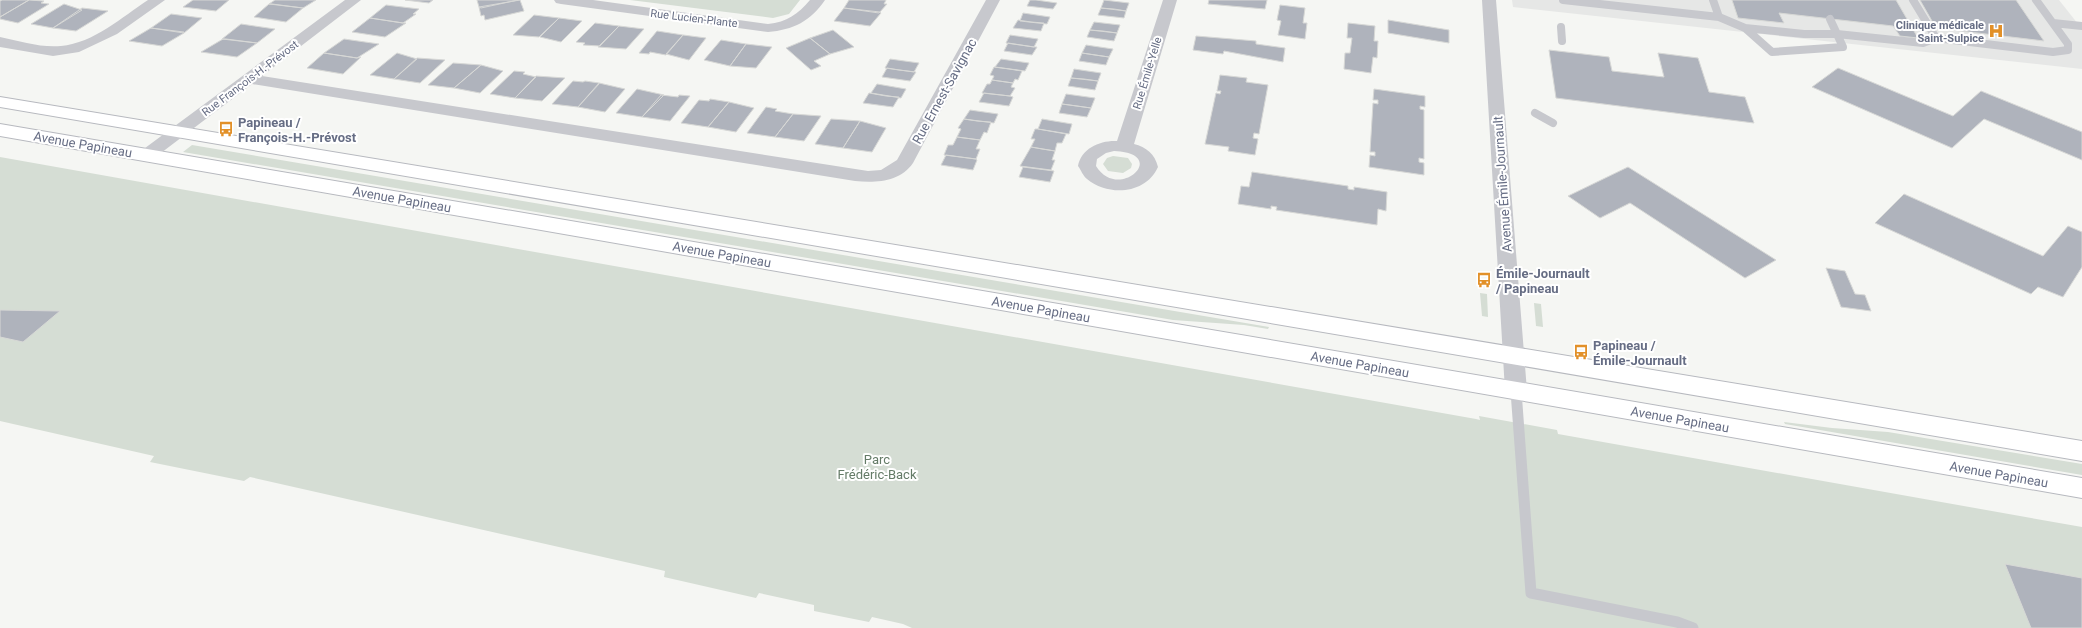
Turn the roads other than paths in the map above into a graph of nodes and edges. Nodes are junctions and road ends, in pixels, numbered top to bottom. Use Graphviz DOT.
graph roads {
  1 [pos="158,0"];
  2 [pos="354,0"];
  3 [pos="561,0"];
  4 [pos="818,0"];
  5 [pos="993,0"];
  6 [pos="1170,0"];
  7 [pos="1489,0"];
  8 [pos="1563,0"];
  9 [pos="1713,0"];
  10 [pos="1913,0"];
  11 [pos="2036,0"];
  12 [pos="1719,17"];
  13 [pos="1830,19"];
  14 [pos="2053,23"];
  15 [pos="2082,26"];
  16 [pos="1561,27"];
  17 [pos="1745,28"];
  18 [pos="1837,34"];
  19 [pos="1936,38"];
  20 [pos="1562,41"];
  21 [pos="0,42"];
  22 [pos="249,79"];
  23 [pos="0,102"];
  24 [pos="1535,113"];
  25 [pos="1553,123"];
  26 [pos="0,130"];
  27 [pos="177,132"];
  28 [pos="1124,147"];
  29 [pos="147,155"];
  30 [pos="1514,356"];
  31 [pos="1516,391"];
  32 [pos="2082,451"];
  33 [pos="2082,488"];
  34 [pos="1693,628"];
  1 -- 21 [label="street"];
  2 -- 22 [label="street, Rue François-H.-Prévost"];
  3 -- 4 [label="street, Rue Lucien-Plante"];
  5 -- 22 [label="street, Rue Ernest-Savignac"];
  6 -- 28 [label="street, Rue Émile-Yelle"];
  7 -- 30 [label="street, Avenue Émile-Journault"];
  8 -- 12 [label="lane"];
  9 -- 12 [label="lane"];
  10 -- 19 [label="lane"];
  11 -- 14 [label="lane"];
  12 -- 17 [label="lane"];
  13 -- 18 [label="lane"];
  14 -- 15 [label="lane"];
  14 -- 19 [label="lane"];
  16 -- 20 [label="lane"];
  17 -- 18 [label="lane"];
  17 -- 18 [label="lane"];
  18 -- 19 [label="lane"];
  22 -- 27 [label="street, Rue François-H.-Prévost"];
  23 -- 27 [label="main road, Avenue Papineau"];
  24 -- 25 [label="lane"];
  26 -- 29 [label="main road, Avenue Papineau"];
  27 -- 29 [label="street, Rue François-H.-Prévost"];
  27 -- 30 [label="main road, Avenue Papineau"];
  29 -- 31 [label="main road, Avenue Papineau"];
  30 -- 31 [label="street, Avenue Émile-Journault"];
  30 -- 32 [label="main road, Avenue Papineau"];
  31 -- 33 [label="main road, Avenue Papineau"];
  31 -- 34 [label="lane"];
}
